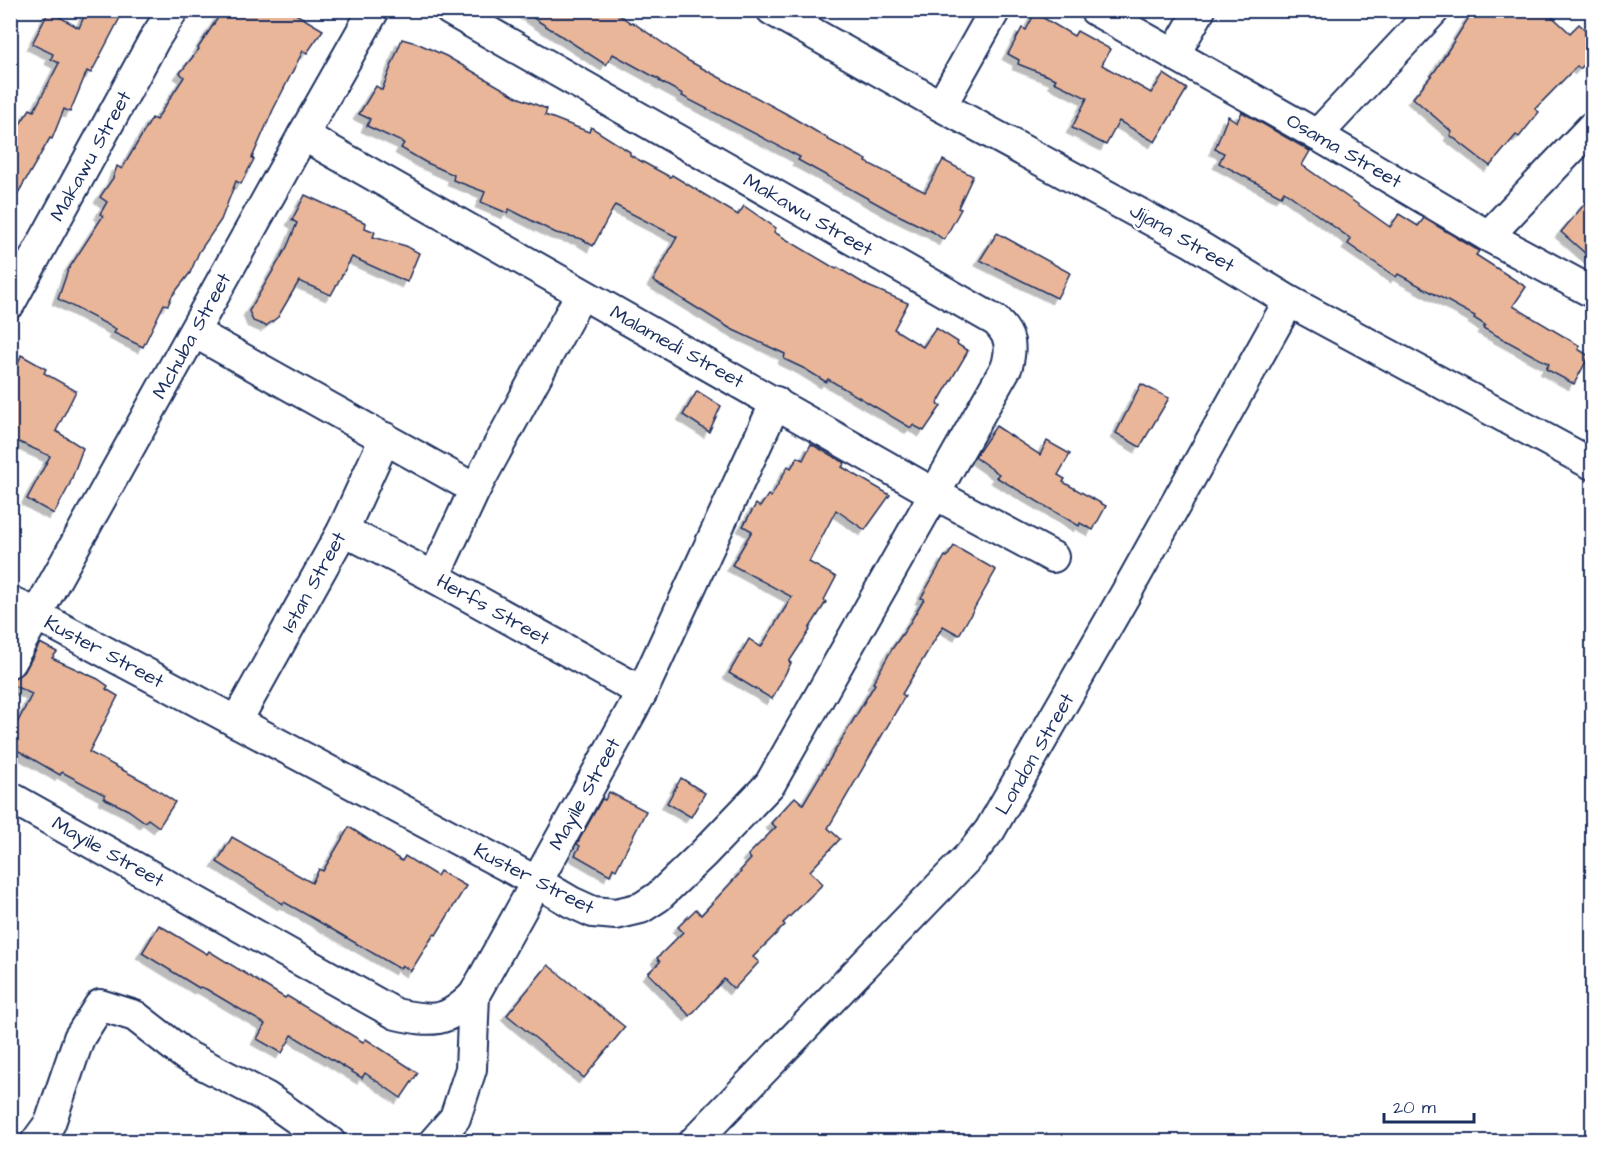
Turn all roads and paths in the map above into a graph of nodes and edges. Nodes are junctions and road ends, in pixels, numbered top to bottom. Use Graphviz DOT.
graph roads {
  1 [pos="173,10"];
  2 [pos="375,10"];
  3 [pos="450,10"];
  4 [pos="772,10"];
  5 [pos="995,10"];
  6 [pos="1095,10"];
  7 [pos="1200,10"];
  8 [pos="1434,10"];
  9 [pos="1174,55"];
  10 [pos="941,106"];
  11 [pos="1593,127"];
  12 [pos="303,135"];
  13 [pos="1317,135"];
  14 [pos="1488,236"];
  15 [pos="1593,292"];
  16 [pos="581,294"];
  17 [pos="1289,302"];
  18 [pos="10,303"];
  19 [pos="194,332"];
  20 [pos="776,402"];
  21 [pos="385,438"];
  22 [pos="1593,464"];
  23 [pos="476,489"];
  24 [pos="935,494"];
  25 [pos="343,530"];
  26 [pos="1053,557"];
  27 [pos="434,577"];
  28 [pos="10,601"];
  29 [pos="36,616"];
  30 [pos="10,662"];
  31 [pos="642,692"];
  32 [pos="236,722"];
  33 [pos="10,797"];
  34 [pos="537,882"];
  35 [pos="474,995"];
  36 [pos="36,1142"];
  37 [pos="330,1142"];
  38 [pos="434,1142"];
  39 [pos="694,1142"];
  1 -- 18 [label="street, Makawu Street"];
  2 -- 12 [label="street, Mchuba Street"];
  3 -- 24 [label="street, Makawu Street"];
  4 -- 10 [label="street, Jijana Street"];
  5 -- 10 [label="street"];
  6 -- 9 [label="street, Osama Street"];
  7 -- 9 [label="street"];
  8 -- 13 [label="street"];
  9 -- 13 [label="street, Osama Street"];
  10 -- 17 [label="street, Jijana Street"];
  11 -- 14 [label="street"];
  12 -- 16 [label="street, Malamedi Street"];
  12 -- 19 [label="street, Mchuba Street"];
  13 -- 14 [label="street, Osama Street"];
  14 -- 15 [label="street, Osama Street"];
  16 -- 20 [label="street, Malamedi Street"];
  16 -- 23 [label="street"];
  17 -- 22 [label="street, Jijana Street"];
  17 -- 39 [label="street, London Street"];
  19 -- 21 [label="street"];
  19 -- 29 [label="street, Mchuba Street"];
  20 -- 24 [label="street, Malamedi Street"];
  20 -- 31 [label="street, Mayile Street"];
  21 -- 23 [label="street"];
  21 -- 25 [label="street, Istan Street"];
  23 -- 27 [label="street"];
  24 -- 26 [label="street, Malamedi Street"];
  24 -- 34 [label="street, Kuster Street"];
  25 -- 27 [label="street, Herfs Street"];
  25 -- 32 [label="street, Istan Street"];
  27 -- 31 [label="street, Herfs Street"];
  28 -- 29 [label="street, Kuster Street"];
  29 -- 30 [label="street, Mchuba Street"];
  29 -- 32 [label="street, Kuster Street"];
  31 -- 34 [label="street, Mayile Street"];
  32 -- 34 [label="street, Kuster Street"];
  33 -- 35 [label="street, Mayile Street"];
  34 -- 35 [label="street, Mayile Street"];
  35 -- 38 [label="street"];
  36 -- 37 [label="street"];
}
